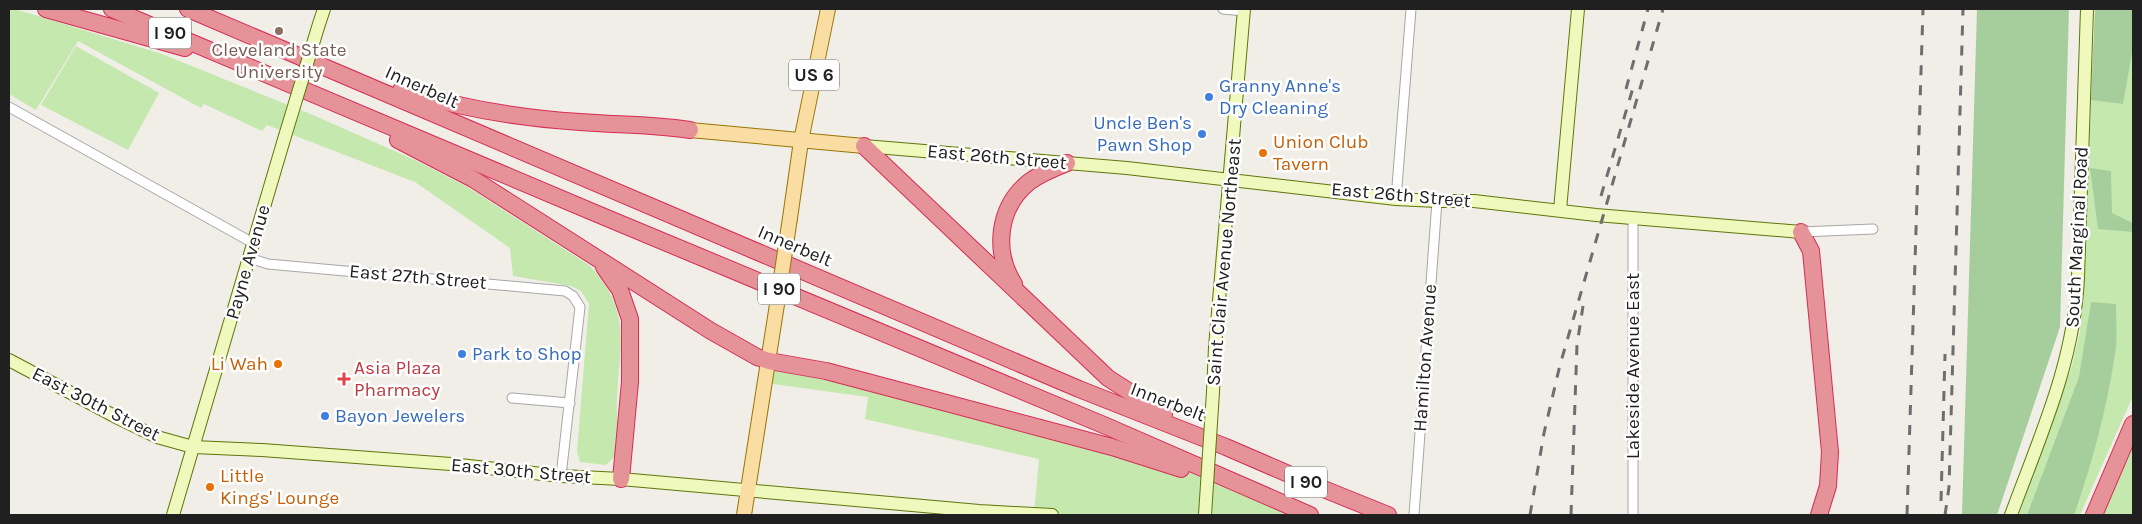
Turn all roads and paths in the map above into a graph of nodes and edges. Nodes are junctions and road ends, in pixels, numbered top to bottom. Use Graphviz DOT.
graph roads {
  1 [pos="46,9"];
  2 [pos="112,9"];
  3 [pos="188,9"];
  4 [pos="324,9"];
  5 [pos="828,9"];
  6 [pos="1223,9"];
  7 [pos="1411,9"];
  8 [pos="1578,9"];
  9 [pos="2087,9"];
  10 [pos="1244,10"];
  11 [pos="229,58"];
  12 [pos="330,68"];
  13 [pos="315,95"];
  14 [pos="9,106"];
  15 [pos="690,130"];
  16 [pos="801,141"];
  17 [pos="864,146"];
  18 [pos="1067,163"];
  19 [pos="1230,180"];
  20 [pos="1396,199"];
  21 [pos="1437,202"];
  22 [pos="1560,210"];
  23 [pos="1634,218"];
  24 [pos="1873,230"];
  25 [pos="1801,232"];
  26 [pos="253,243"];
  27 [pos="594,257"];
  28 [pos="249,258"];
  29 [pos="1022,296"];
  30 [pos="9,360"];
  31 [pos="769,361"];
  32 [pos="512,398"];
  33 [pos="570,403"];
  34 [pos="2133,424"];
  35 [pos="1226,446"];
  36 [pos="193,447"];
  37 [pos="561,476"];
  38 [pos="621,479"];
  39 [pos="1242,486"];
  40 [pos="749,490"];
  41 [pos="978,513"];
  42 [pos="173,515"];
  43 [pos="744,515"];
  44 [pos="1052,515"];
  45 [pos="1205,515"];
  46 [pos="1310,515"];
  47 [pos="1388,515"];
  48 [pos="1414,515"];
  49 [pos="1633,515"];
  50 [pos="1818,515"];
  51 [pos="2011,515"];
  52 [pos="2094,515"];
  1 -- 11 [label="highway"];
  2 -- 11 [label="highway, I 90"];
  3 -- 12 [label="highway, Innerbelt / I 90"];
  4 -- 26 [label="street, Payne Avenue, bridge"];
  5 -- 16 [label="main road, US 6"];
  6 -- 10 [label="street"];
  7 -- 20 [label="street"];
  8 -- 22 [label="street"];
  9 -- 51 [label="street, South Marginal Road"];
  10 -- 19 [label="street, Saint Clair Avenue Northeast"];
  11 -- 13 [label="highway, I 90"];
  12 -- 15 [label="highway"];
  12 -- 35 [label="highway, Innerbelt / I 90"];
  13 -- 27 [label="highway"];
  13 -- 39 [label="highway, I 90"];
  14 -- 26 [label="street"];
  15 -- 16 [label="main road, East 26th Street"];
  16 -- 17 [label="main road, East 26th Street"];
  16 -- 31 [label="main road, US 6, bridge"];
  17 -- 18 [label="street, East 26th Street"];
  17 -- 29 [label="highway"];
  18 -- 19 [label="street, East 26th Street"];
  18 -- 29 [label="highway"];
  19 -- 20 [label="street, East 26th Street"];
  19 -- 45 [label="street, Saint Clair Avenue Northeast, bridge"];
  20 -- 21 [label="street, East 26th Street"];
  21 -- 22 [label="street, East 26th Street"];
  21 -- 48 [label="street, Hamilton Avenue"];
  22 -- 23 [label="street, East 26th Street"];
  23 -- 25 [label="street, East 26th Street"];
  23 -- 49 [label="street, Lakeside Avenue East"];
  24 -- 25 [label="street, East 26th Street"];
  25 -- 50 [label="highway"];
  26 -- 28 [label="street, Payne Avenue"];
  27 -- 31 [label="highway"];
  27 -- 38 [label="highway"];
  28 -- 33 [label="street, East 27th Street"];
  28 -- 36 [label="street, Payne Avenue"];
  29 -- 35 [label="highway"];
  30 -- 36 [label="street, East 30th Street"];
  31 -- 39 [label="highway"];
  31 -- 40 [label="main road, US 6"];
  32 -- 33 [label="street"];
  33 -- 37 [label="street"];
  34 -- 52 [label="highway"];
  35 -- 47 [label="highway, Innerbelt / I 90"];
  36 -- 37 [label="street, East 30th Street"];
  36 -- 42 [label="street, Payne Avenue"];
  37 -- 38 [label="street, East 30th Street"];
  38 -- 40 [label="street, East 30th Street"];
  39 -- 46 [label="highway, I 90"];
  40 -- 41 [label="street, East 30th Street"];
  40 -- 43 [label="main road, US 6"];
  41 -- 44 [label="street, East 30th Street"];
}
